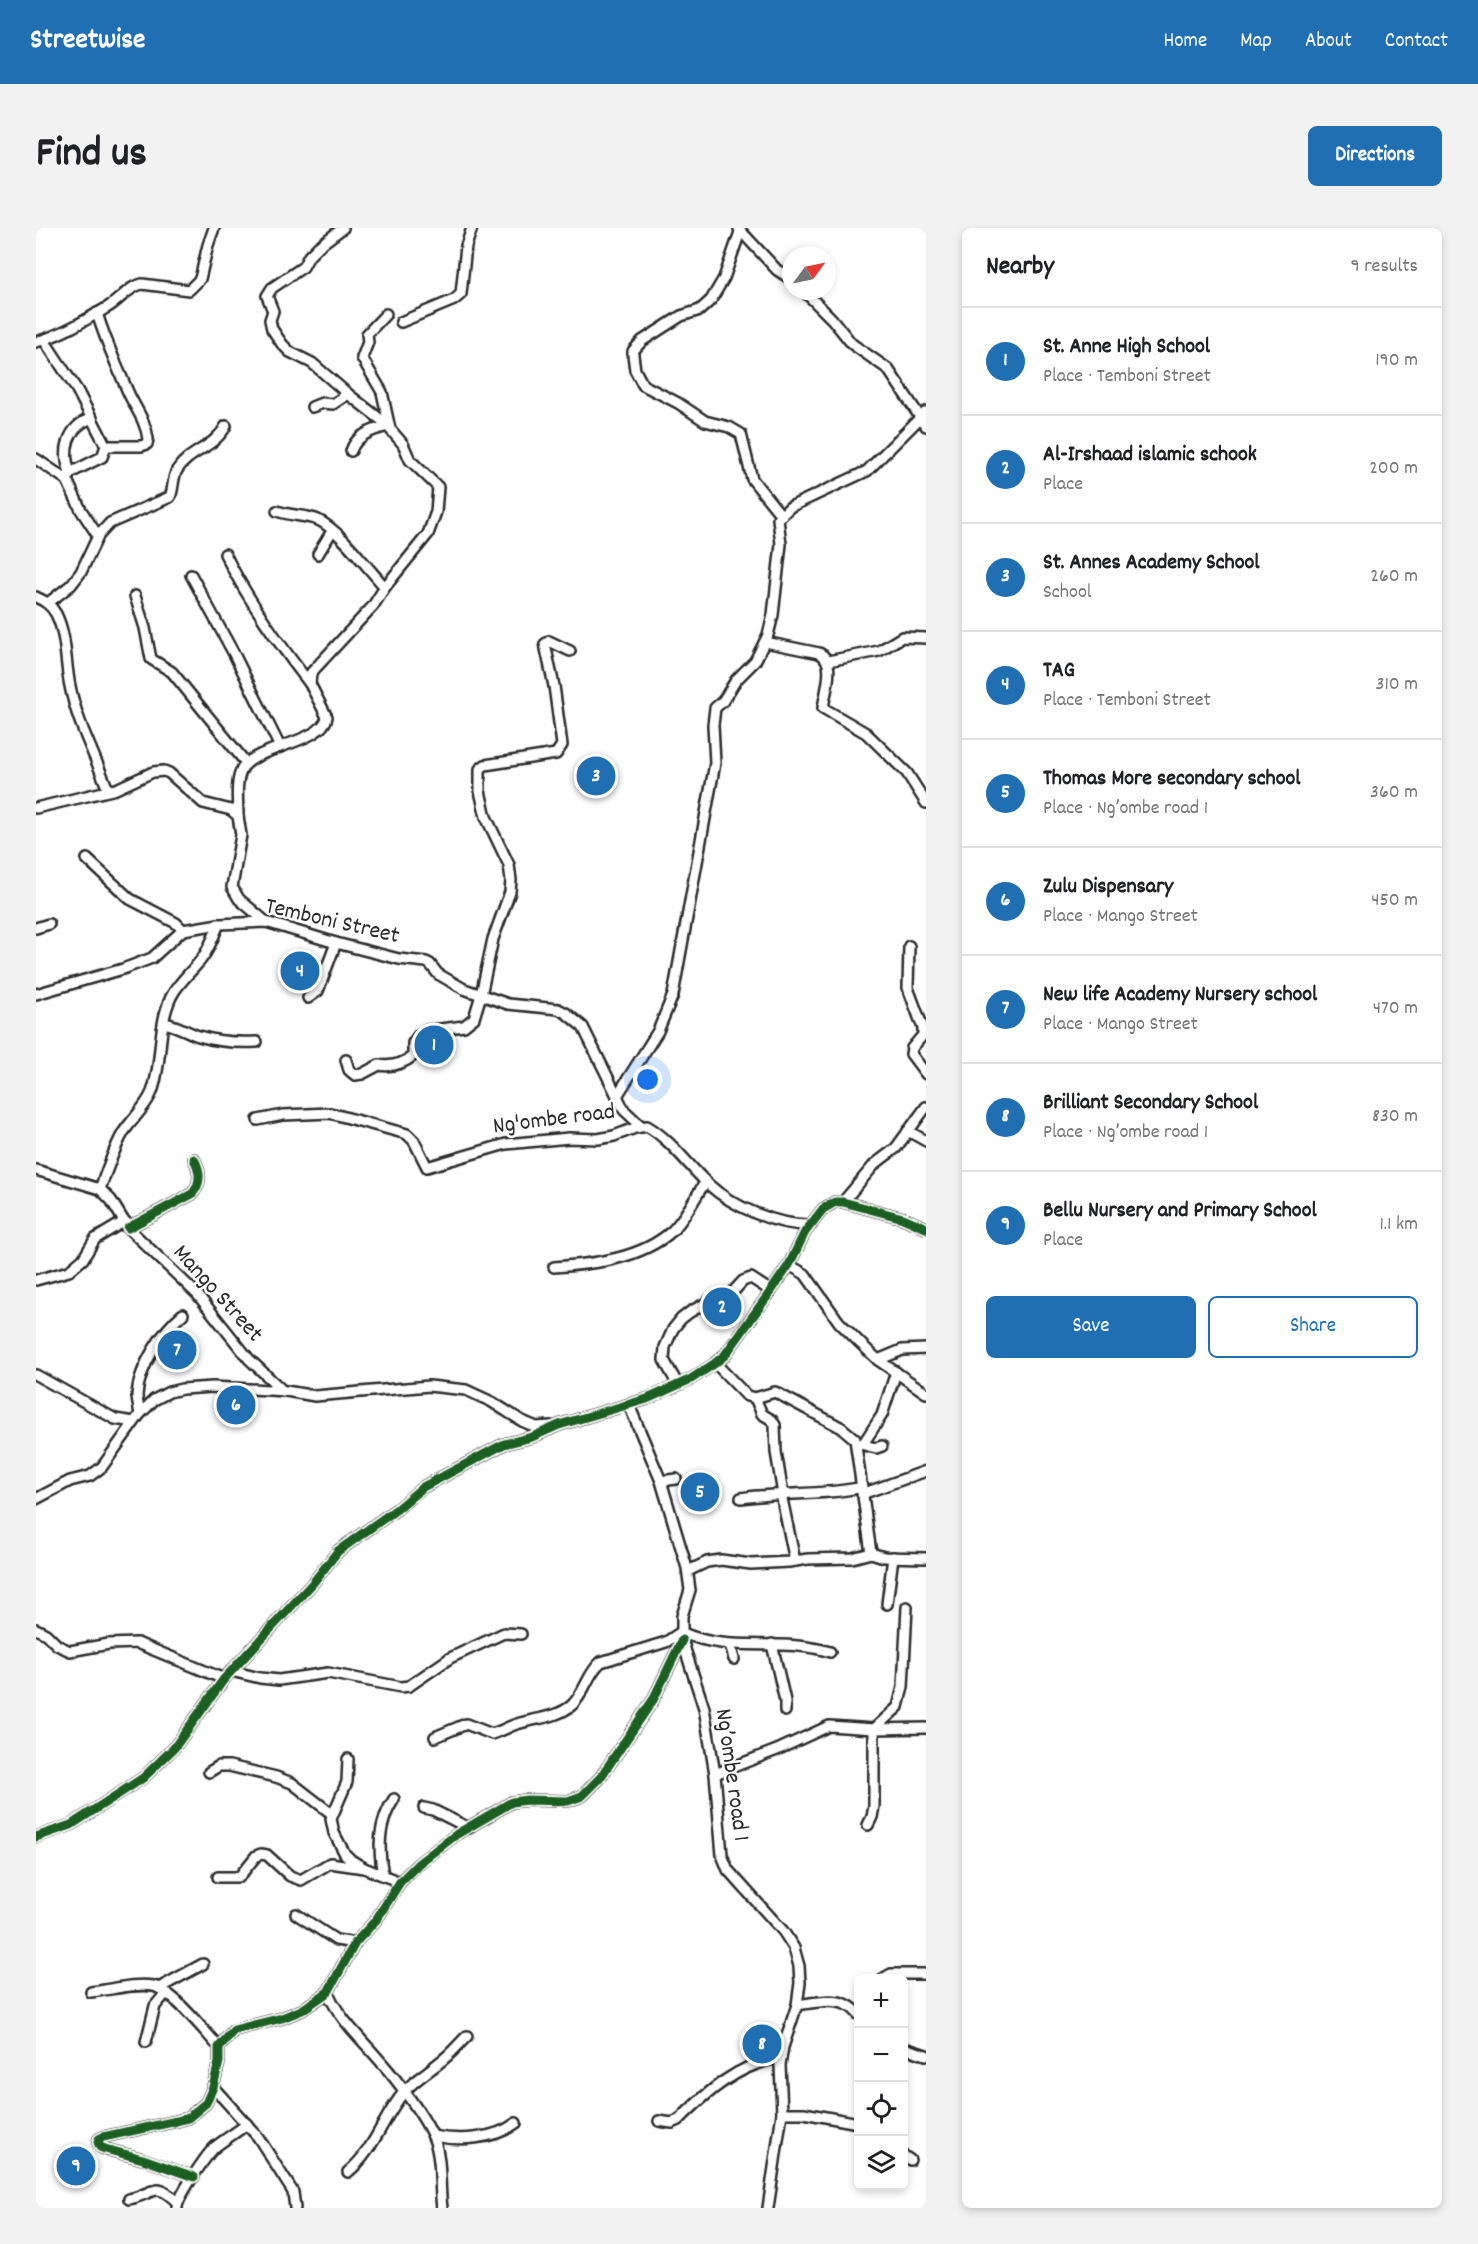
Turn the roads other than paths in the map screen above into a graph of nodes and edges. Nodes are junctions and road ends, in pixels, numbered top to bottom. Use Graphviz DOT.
graph roads {
  1 [pos="214,228"];
  2 [pos="343,228"];
  3 [pos="470,229"];
  4 [pos="739,230"];
  5 [pos="782,273"];
  6 [pos="813,300"];
  7 [pos="97,313"];
  8 [pos="386,314"];
  9 [pos="401,322"];
  10 [pos="40,341"];
  11 [pos="348,394"];
  12 [pos="312,407"];
  13 [pos="922,415"];
  14 [pos="92,418"];
  15 [pos="226,426"];
  16 [pos="389,426"];
  17 [pos="926,426"];
  18 [pos="106,446"];
  19 [pos="351,451"];
  20 [pos="36,459"];
  21 [pos="69,476"];
  22 [pos="277,511"];
  23 [pos="780,514"];
  24 [pos="332,531"];
  25 [pos="98,536"];
  26 [pos="318,554"];
  27 [pos="225,555"];
  28 [pos="191,575"];
  29 [pos="385,587"];
  30 [pos="135,596"];
  31 [pos="36,597"];
  32 [pos="48,603"];
  33 [pos="926,638"];
  34 [pos="765,642"];
  35 [pos="570,651"];
  36 [pos="828,661"];
  37 [pos="310,684"];
  38 [pos="280,747"];
  39 [pos="246,763"];
  40 [pos="108,790"];
  41 [pos="926,803"];
  42 [pos="36,808"];
  43 [pos="238,816"];
  44 [pos="87,859"];
  45 [pos="266,922"];
  46 [pos="49,924"];
  47 [pos="219,924"];
  48 [pos="36,928"];
  49 [pos="183,930"];
  50 [pos="336,944"];
  51 [pos="909,946"];
  52 [pos="36,994"];
  53 [pos="482,995"];
  54 [pos="308,998"];
  55 [pos="164,1023"];
  56 [pos="256,1042"];
  57 [pos="346,1060"];
  58 [pos="926,1074"];
  59 [pos="617,1096"];
  60 [pos="926,1107"];
  61 [pos="258,1120"];
  62 [pos="641,1126"];
  63 [pos="908,1131"];
  64 [pos="926,1142"];
  65 [pos="194,1159"];
  66 [pos="36,1170"];
  67 [pos="706,1181"];
  68 [pos="100,1189"];
  69 [pos="843,1202"];
  70 [pos="126,1224"];
  71 [pos="811,1225"];
  72 [pos="926,1228"];
  73 [pos="789,1264"];
  74 [pos="554,1267"];
  75 [pos="36,1280"];
  76 [pos="771,1291"];
  77 [pos="183,1314"];
  78 [pos="926,1349"];
  79 [pos="878,1360"];
  80 [pos="715,1363"];
  81 [pos="896,1372"];
  82 [pos="36,1375"];
  83 [pos="678,1385"];
  84 [pos="283,1391"];
  85 [pos="926,1393"];
  86 [pos="755,1398"];
  87 [pos="629,1405"];
  88 [pos="137,1418"];
  89 [pos="559,1425"];
  90 [pos="860,1444"];
  91 [pos="882,1446"];
  92 [pos="926,1471"];
  93 [pos="676,1479"];
  94 [pos="661,1481"];
  95 [pos="863,1490"];
  96 [pos="782,1494"];
  97 [pos="741,1498"];
  98 [pos="36,1499"];
  99 [pos="871,1553"];
  100 [pos="892,1557"];
  101 [pos="926,1558"];
  102 [pos="795,1561"];
  103 [pos="687,1571"];
  104 [pos="887,1604"];
  105 [pos="907,1607"];
  106 [pos="36,1629"];
  107 [pos="521,1634"];
  108 [pos="682,1636"];
  109 [pos="772,1644"];
  110 [pos="730,1645"];
  111 [pos="830,1652"];
  112 [pos="734,1659"];
  113 [pos="231,1671"];
  114 [pos="224,1679"];
  115 [pos="785,1710"];
  116 [pos="926,1728"];
  117 [pos="874,1729"];
  118 [pos="435,1737"];
  119 [pos="348,1760"];
  120 [pos="209,1772"];
  121 [pos="715,1774"];
  122 [pos="394,1799"];
  123 [pos="423,1808"];
  124 [pos="332,1814"];
  125 [pos="868,1825"];
  126 [pos="469,1828"];
  127 [pos="36,1837"];
  128 [pos="364,1868"];
  129 [pos="383,1875"];
  130 [pos="218,1877"];
  131 [pos="400,1882"];
  132 [pos="296,1914"];
  133 [pos="355,1943"];
  134 [pos="203,1964"];
  135 [pos="908,1974"];
  136 [pos="926,1974"];
  137 [pos="162,1990"];
  138 [pos="92,1992"];
  139 [pos="328,1992"];
  140 [pos="797,2005"];
  141 [pos="854,2007"];
  142 [pos="467,2036"];
  143 [pos="146,2042"];
  144 [pos="219,2047"];
  145 [pos="908,2050"];
  146 [pos="926,2055"];
  147 [pos="781,2058"];
  148 [pos="213,2087"];
  149 [pos="404,2091"];
  150 [pos="782,2113"];
  151 [pos="659,2121"];
  152 [pos="516,2123"];
  153 [pos="854,2123"];
  154 [pos="247,2124"];
  155 [pos="433,2136"];
  156 [pos="348,2172"];
  157 [pos="194,2177"];
  158 [pos="129,2199"];
  159 [pos="177,2205"];
  160 [pos="295,2208"];
  161 [pos="442,2208"];
  162 [pos="768,2208"];
  1 -- 7 [label="street"];
  2 -- 11 [label="street"];
  3 -- 9 [label="street"];
  4 -- 5 [label="street"];
  4 -- 23 [label="street"];
  6 -- 13 [label="street"];
  7 -- 10 [label="street"];
  7 -- 18 [label="street"];
  8 -- 16 [label="street"];
  10 -- 14 [label="street"];
  11 -- 12 [label="street"];
  11 -- 16 [label="street"];
  13 -- 17 [label="street"];
  13 -- 23 [label="street"];
  14 -- 18 [label="street"];
  14 -- 21 [label="street"];
  15 -- 25 [label="street"];
  16 -- 19 [label="street"];
  16 -- 29 [label="street"];
  18 -- 21 [label="street"];
  20 -- 21 [label="street"];
  21 -- 25 [label="street"];
  22 -- 24 [label="street"];
  23 -- 34 [label="street"];
  24 -- 26 [label="street"];
  24 -- 29 [label="street"];
  25 -- 32 [label="street"];
  27 -- 37 [label="street"];
  28 -- 38 [label="street"];
  29 -- 37 [label="street"];
  30 -- 39 [label="street"];
  31 -- 32 [label="street"];
  32 -- 40 [label="street"];
  33 -- 36 [label="street"];
  34 -- 36 [label="street"];
  34 -- 59 [label="street"];
  35 -- 53 [label="street"];
  36 -- 41 [label="street"];
  37 -- 38 [label="street"];
  38 -- 39 [label="street"];
  39 -- 43 [label="street"];
  40 -- 42 [label="street"];
  40 -- 43 [label="street"];
  43 -- 45 [label="street"];
  44 -- 49 [label="street"];
  45 -- 47 [label="street, Temboni Street"];
  45 -- 50 [label="street, Temboni Street"];
  46 -- 48 [label="street"];
  47 -- 49 [label="street, Temboni Street"];
  47 -- 55 [label="street"];
  49 -- 52 [label="street"];
  50 -- 53 [label="street, Temboni Street"];
  50 -- 54 [label="street"];
  51 -- 58 [label="street"];
  53 -- 57 [label="street"];
  53 -- 59 [label="street, Temboni Street"];
  55 -- 56 [label="street"];
  55 -- 68 [label="street"];
  59 -- 62 [label="street, Temboni Street"];
  60 -- 63 [label="street"];
  61 -- 62 [label="street, Ng'ombe road"];
  62 -- 67 [label="street, Ng'ombe road"];
  63 -- 64 [label="street"];
  63 -- 69 [label="street"];
  65 -- 70 [label="street"];
  66 -- 68 [label="street"];
  67 -- 71 [label="street, Ng'ombe road"];
  67 -- 74 [label="street"];
  68 -- 70 [label="street, Mango Street"];
  69 -- 71 [label="street"];
  69 -- 72 [label="street"];
  70 -- 75 [label="street"];
  70 -- 84 [label="street, Mango Street"];
  71 -- 73 [label="street"];
  73 -- 76 [label="street"];
  73 -- 79 [label="street"];
  76 -- 80 [label="street"];
  76 -- 83 [label="street"];
  77 -- 88 [label="street"];
  78 -- 79 [label="street"];
  79 -- 81 [label="street"];
  80 -- 83 [label="street"];
  80 -- 86 [label="street"];
  81 -- 85 [label="street"];
  81 -- 90 [label="street"];
  82 -- 88 [label="street"];
  83 -- 87 [label="street"];
  84 -- 88 [label="street"];
  84 -- 89 [label="street"];
  86 -- 90 [label="street"];
  86 -- 96 [label="street"];
  87 -- 89 [label="street"];
  87 -- 94 [label="street, Ng’ombe road 1"];
  88 -- 98 [label="street"];
  89 -- 113 [label="street"];
  90 -- 91 [label="street"];
  90 -- 95 [label="street"];
  92 -- 95 [label="street"];
  93 -- 94 [label="street"];
  94 -- 103 [label="street, Ng’ombe road 1"];
  95 -- 96 [label="street"];
  95 -- 99 [label="street"];
  96 -- 97 [label="street"];
  96 -- 102 [label="street"];
  99 -- 100 [label="street"];
  99 -- 102 [label="street"];
  100 -- 101 [label="street"];
  100 -- 104 [label="street"];
  102 -- 103 [label="street"];
  103 -- 108 [label="street, Ng’ombe road 1"];
  105 -- 117 [label="street"];
  106 -- 114 [label="street"];
  107 -- 113 [label="street"];
  108 -- 110 [label="street"];
  108 -- 118 [label="street"];
  108 -- 121 [label="street, Ng’ombe road 1"];
  108 -- 126 [label="street"];
  109 -- 110 [label="street"];
  109 -- 111 [label="street"];
  109 -- 115 [label="street"];
  110 -- 112 [label="street"];
  113 -- 114 [label="street"];
  114 -- 127 [label="street"];
  116 -- 117 [label="street"];
  117 -- 121 [label="street"];
  117 -- 125 [label="street"];
  119 -- 124 [label="street"];
  120 -- 124 [label="street"];
  121 -- 140 [label="street, Ng’ombe road 1"];
  122 -- 129 [label="street"];
  123 -- 126 [label="street"];
  124 -- 128 [label="street"];
  126 -- 131 [label="street"];
  128 -- 129 [label="street"];
  128 -- 130 [label="street"];
  129 -- 131 [label="street"];
  131 -- 133 [label="street"];
  132 -- 133 [label="street"];
  133 -- 139 [label="street"];
  134 -- 137 [label="street"];
  135 -- 136 [label="street"];
  137 -- 138 [label="street"];
  137 -- 143 [label="street"];
  137 -- 144 [label="street"];
  139 -- 144 [label="street"];
  139 -- 149 [label="street"];
  140 -- 141 [label="street"];
  140 -- 147 [label="street, Ng’ombe road 1"];
  142 -- 149 [label="street"];
  144 -- 148 [label="street"];
  145 -- 146 [label="street"];
  147 -- 150 [label="street, Ng’ombe road 1"];
  147 -- 151 [label="street"];
  148 -- 154 [label="street"];
  148 -- 157 [label="street"];
  149 -- 155 [label="street"];
  149 -- 156 [label="street"];
  150 -- 153 [label="street"];
  150 -- 162 [label="street, Ng’ombe road 1"];
  152 -- 155 [label="street"];
  154 -- 157 [label="street"];
  154 -- 160 [label="street"];
  155 -- 161 [label="street"];
  157 -- 159 [label="street"];
  158 -- 159 [label="street"];
}
